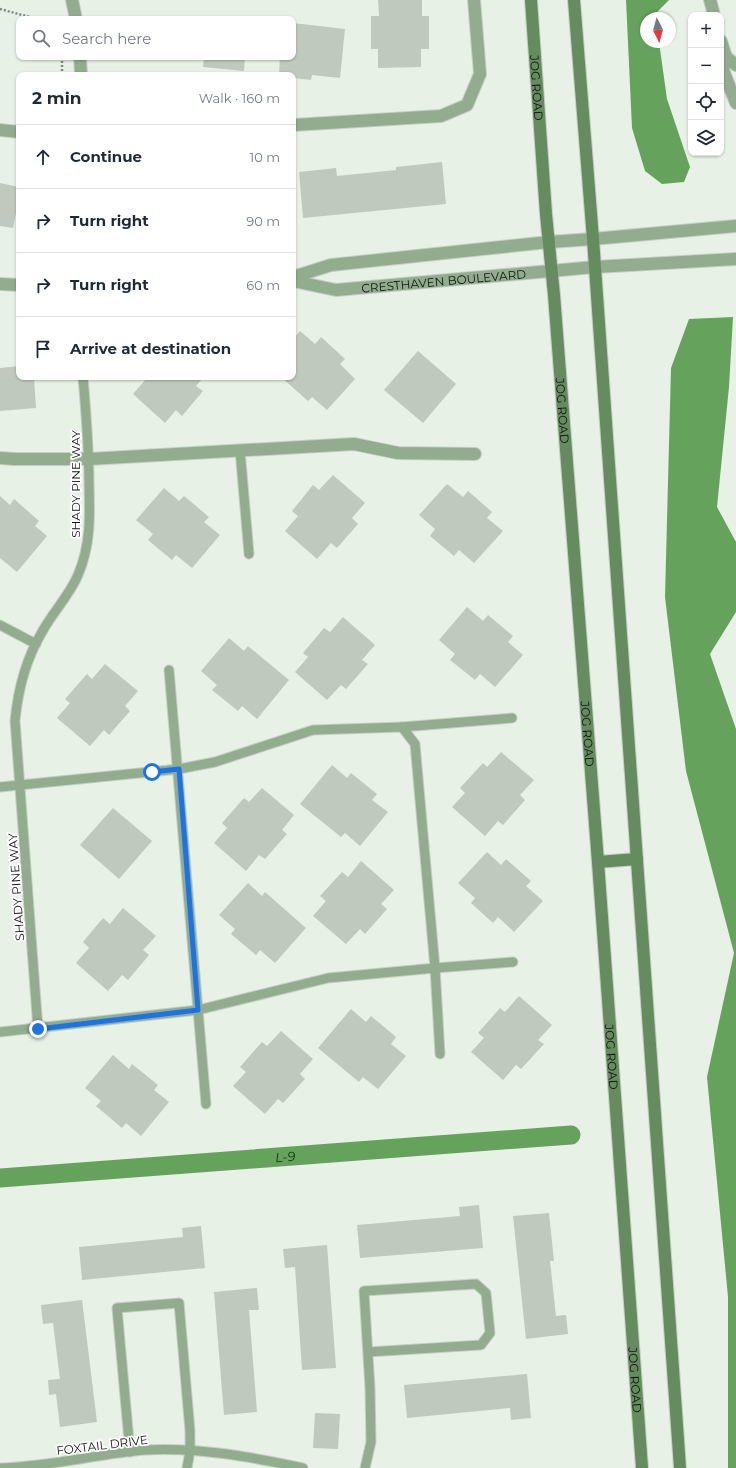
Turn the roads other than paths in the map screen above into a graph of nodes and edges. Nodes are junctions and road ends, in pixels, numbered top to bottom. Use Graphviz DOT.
graph roads {
  1 [pos="72,0"];
  2 [pos="474,0"];
  3 [pos="530,0"];
  4 [pos="574,0"];
  5 [pos="710,0"];
  6 [pos="713,12"];
  7 [pos="75,16"];
  8 [pos="723,48"];
  9 [pos="726,57"];
  10 [pos="80,60"];
  11 [pos="736,65"];
  12 [pos="81,72"];
  13 [pos="736,103"];
  14 [pos="296,125"];
  15 [pos="0,130"];
  16 [pos="16,132"];
  17 [pos="736,226"];
  18 [pos="593,239"];
  19 [pos="548,242"];
  20 [pos="736,260"];
  21 [pos="595,266"];
  22 [pos="552,271"];
  23 [pos="296,276"];
  24 [pos="296,282"];
  25 [pos="0,284"];
  26 [pos="16,285"];
  27 [pos="83,380"];
  28 [pos="240,450"];
  29 [pos="475,454"];
  30 [pos="0,458"];
  31 [pos="89,459"];
  32 [pos="249,554"];
  33 [pos="0,625"];
  34 [pos="36,644"];
  35 [pos="169,670"];
  36 [pos="512,718"];
  37 [pos="402,727"];
  38 [pos="179,769"];
  39 [pos="20,785"];
  40 [pos="0,787"];
  41 [pos="637,859"];
  42 [pos="598,862"];
  43 [pos="513,962"];
  44 [pos="435,968"];
  45 [pos="198,1010"];
  46 [pos="38,1029"];
  47 [pos="0,1032"];
  48 [pos="440,1054"];
  49 [pos="206,1104"];
  50 [pos="368,1352"];
  51 [pos="190,1451"];
  52 [pos="130,1452"];
  53 [pos="0,1468"];
  54 [pos="187,1468"];
  55 [pos="303,1468"];
  56 [pos="365,1468"];
  57 [pos="642,1468"];
  58 [pos="680,1468"];
  1 -- 7 [label="street"];
  2 -- 14 [label="street"];
  3 -- 19 [label="main road, JOG ROAD"];
  4 -- 18 [label="main road"];
  5 -- 6 [label="street"];
  8 -- 9 [label="street"];
  9 -- 11 [label="street"];
  9 -- 13 [label="street"];
  10 -- 12 [label="street"];
  15 -- 16 [label="street"];
  17 -- 18 [label="street"];
  18 -- 19 [label="street"];
  18 -- 21 [label="main road"];
  19 -- 22 [label="main road, JOG ROAD"];
  19 -- 23 [label="street"];
  20 -- 21 [label="street, CRESTHAVEN BOULEVARD"];
  21 -- 22 [label="street, CRESTHAVEN BOULEVARD"];
  21 -- 41 [label="main road"];
  22 -- 24 [label="street, CRESTHAVEN BOULEVARD"];
  22 -- 42 [label="main road, JOG ROAD"];
  25 -- 26 [label="street"];
  27 -- 31 [label="lane, SHADY PINE WAY"];
  28 -- 29 [label="street"];
  28 -- 31 [label="street"];
  28 -- 32 [label="lane"];
  30 -- 31 [label="street"];
  31 -- 34 [label="lane, SHADY PINE WAY"];
  33 -- 34 [label="lane"];
  34 -- 39 [label="lane, SHADY PINE WAY"];
  35 -- 38 [label="lane"];
  36 -- 37 [label="lane"];
  37 -- 38 [label="lane"];
  37 -- 44 [label="lane"];
  38 -- 39 [label="lane"];
  38 -- 45 [label="lane"];
  39 -- 40 [label="lane"];
  39 -- 46 [label="lane, SHADY PINE WAY"];
  41 -- 42 [label="main road"];
  41 -- 58 [label="main road"];
  42 -- 57 [label="main road, JOG ROAD"];
  43 -- 44 [label="lane"];
  44 -- 45 [label="lane"];
  44 -- 48 [label="lane"];
  45 -- 46 [label="lane"];
  45 -- 49 [label="lane"];
  46 -- 47 [label="lane"];
  50 -- 50 [label="lane"];
  50 -- 56 [label="lane"];
  51 -- 52 [label="lane, FOXTAIL DRIVE"];
  51 -- 52 [label="lane"];
  51 -- 54 [label="lane"];
  51 -- 55 [label="lane, FOXTAIL DRIVE"];
  52 -- 53 [label="lane, FOXTAIL DRIVE"];
}
